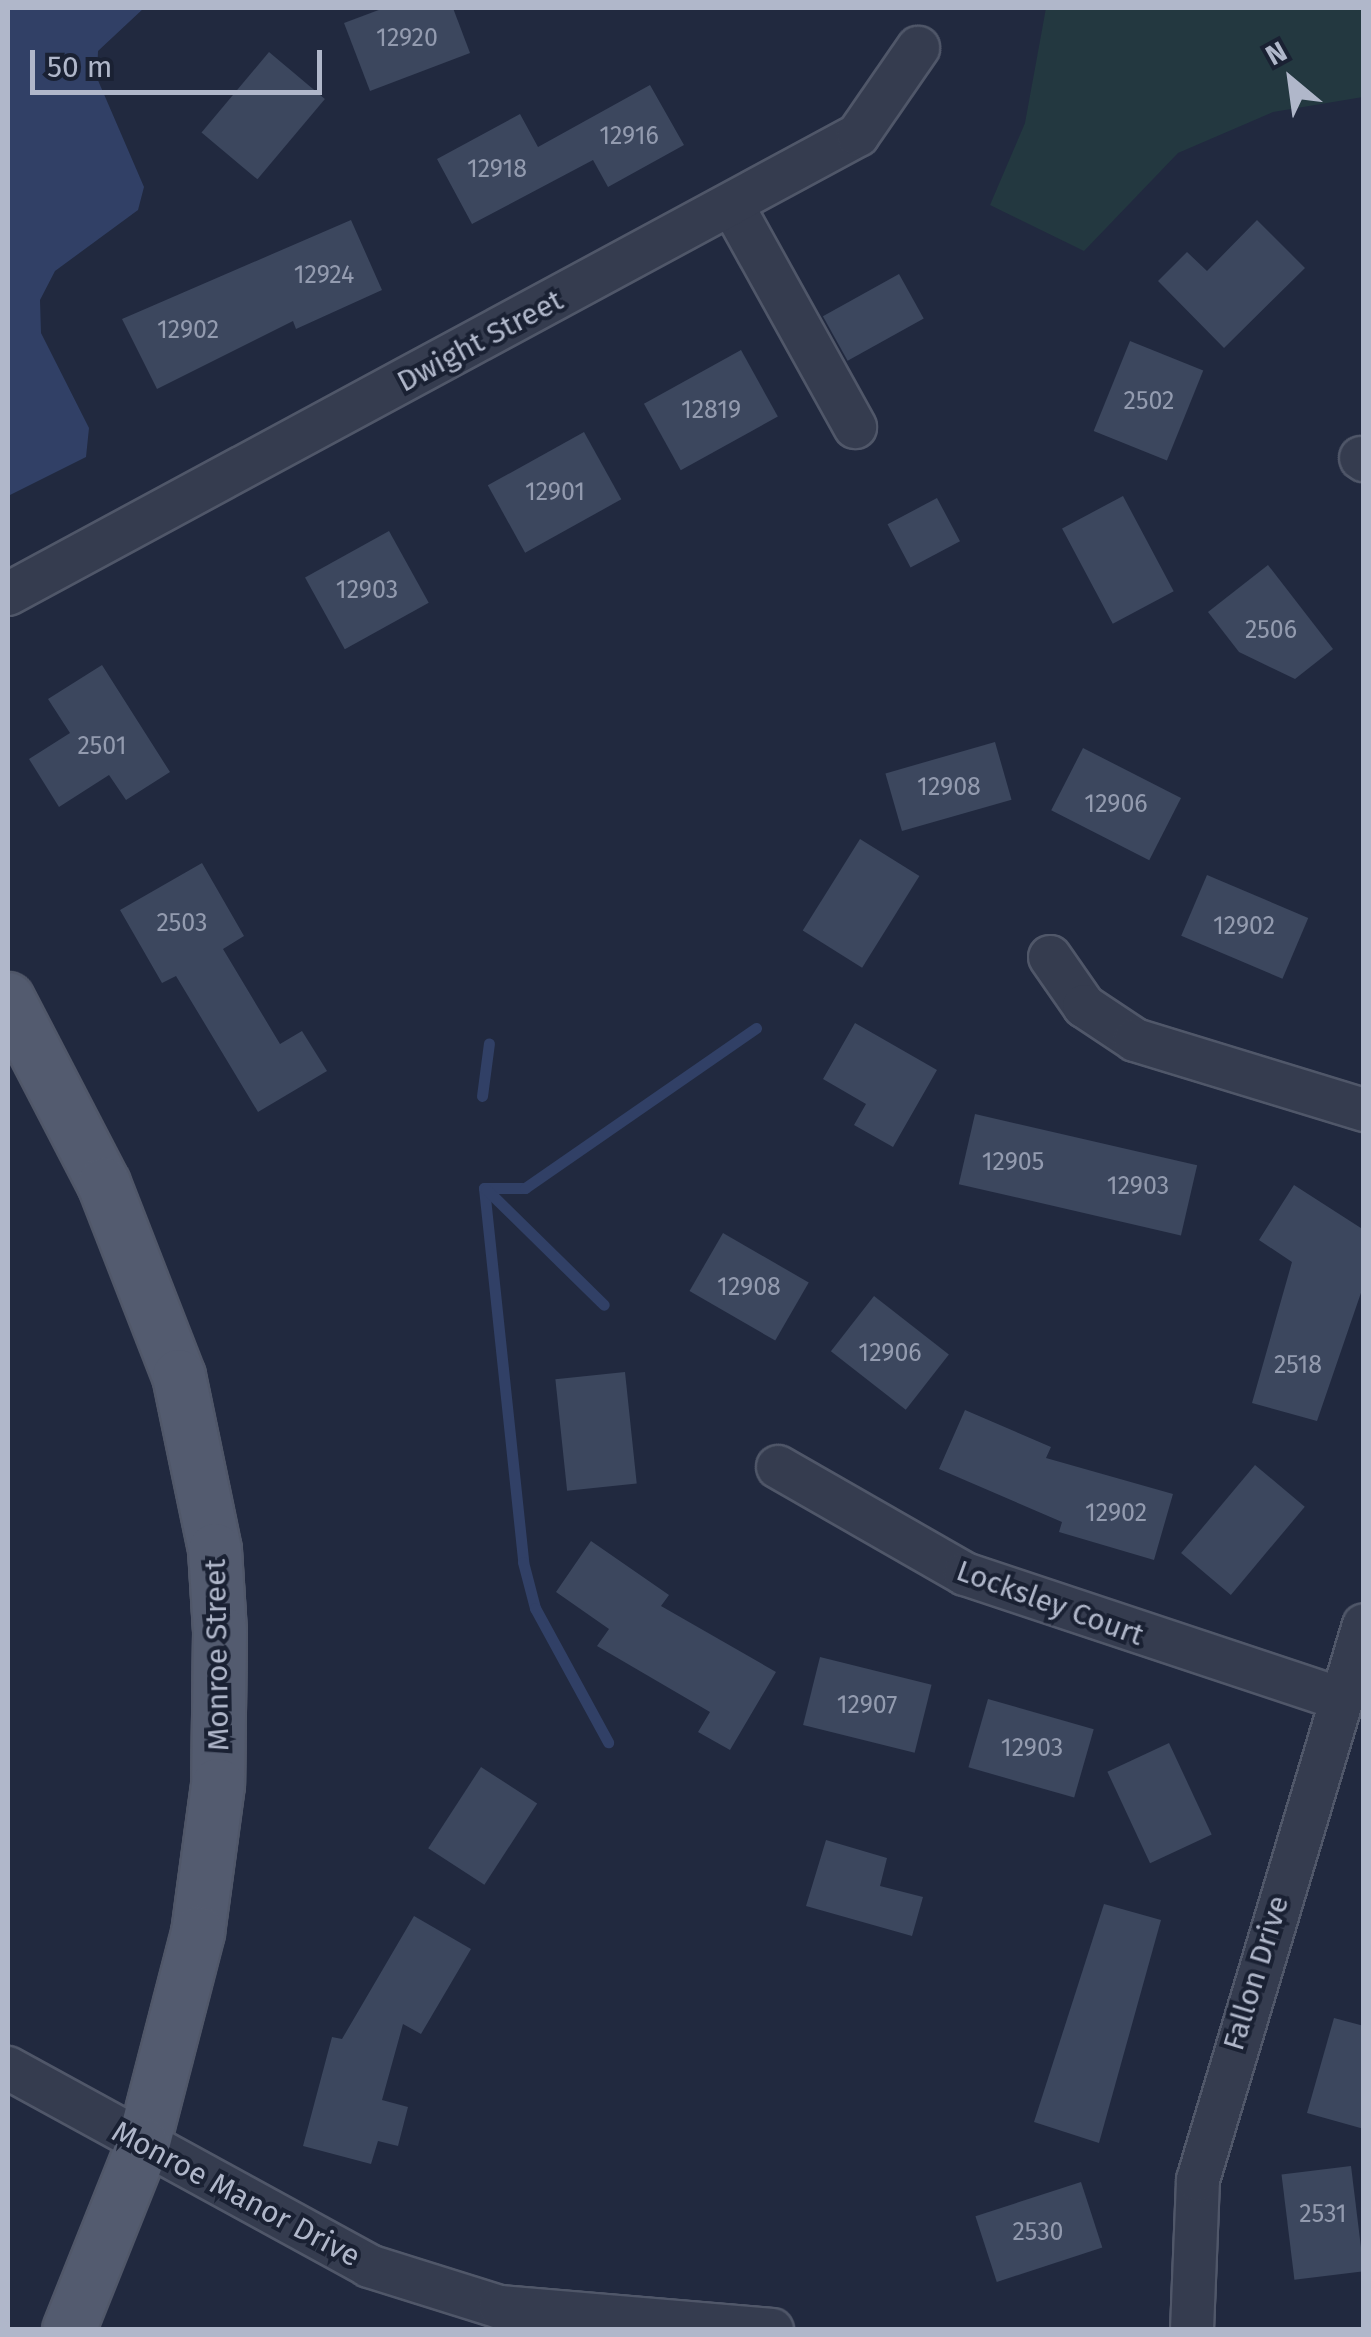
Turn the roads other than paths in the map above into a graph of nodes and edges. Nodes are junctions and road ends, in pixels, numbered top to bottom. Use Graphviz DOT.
graph roads {
  1 [pos="918,48"];
  2 [pos="732,204"];
  3 [pos="855,427"];
  4 [pos="8,594"];
  5 [pos="1050,957"];
  6 [pos="8,999"];
  7 [pos="1364,1110"];
  8 [pos="778,1467"];
  9 [pos="1364,1625"];
  10 [pos="1340,1699"];
  11 [pos="8,2068"];
  12 [pos="143,2144"];
  13 [pos="69,2330"];
  14 [pos="772,2330"];
  15 [pos="1192,2330"];
  1 -- 2 [label="street, Dwight Street"];
  2 -- 3 [label="street"];
  2 -- 4 [label="street, Dwight Street"];
  5 -- 7 [label="street"];
  6 -- 12 [label="main road, Monroe Street"];
  8 -- 10 [label="street, Locksley Court"];
  9 -- 10 [label="street, Fallon Drive"];
  10 -- 15 [label="street, Fallon Drive"];
  11 -- 12 [label="street, Monroe Manor Drive"];
  12 -- 13 [label="main road, Monroe Street"];
  12 -- 14 [label="street, Monroe Manor Drive"];
}
